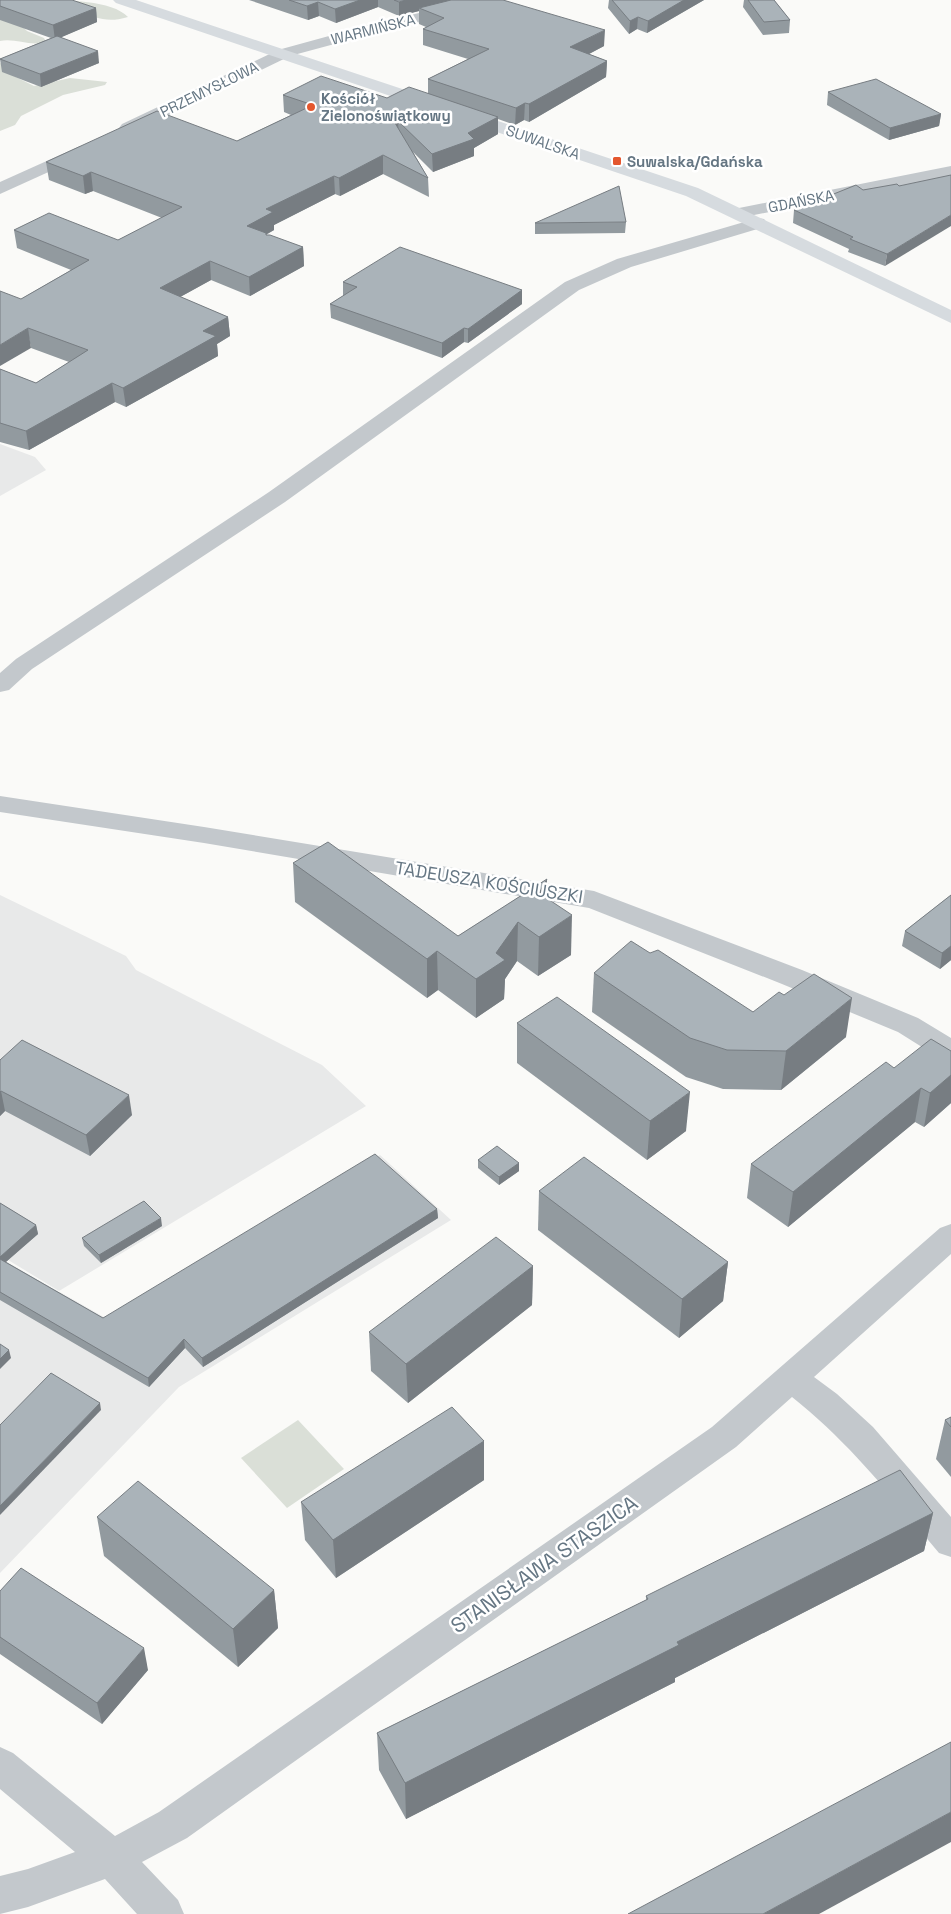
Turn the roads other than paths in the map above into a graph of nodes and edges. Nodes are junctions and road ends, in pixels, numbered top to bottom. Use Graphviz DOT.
graph roads {
  1 [pos="121,0"];
  2 [pos="493,0"];
  3 [pos="284,54"];
  4 [pos="113,135"];
  5 [pos="96,143"];
  6 [pos="951,171"];
  7 [pos="0,190"];
  8 [pos="739,213"];
  9 [pos="758,223"];
  10 [pos="951,317"];
  11 [pos="0,685"];
  12 [pos="0,804"];
  13 [pos="951,1052"];
  14 [pos="951,1236"];
  15 [pos="791,1378"];
  16 [pos="951,1542"];
  17 [pos="0,1766"];
  18 [pos="112,1858"];
  19 [pos="0,1896"];
  20 [pos="164,1914"];
  1 -- 3 [label="street, SUWALSKA"];
  2 -- 3 [label="street, WARMIŃSKA"];
  3 -- 4 [label="street, PRZEMYSŁOWA"];
  3 -- 8 [label="street, SUWALSKA"];
  5 -- 7 [label="street"];
  6 -- 8 [label="street, GDAŃSKA"];
  8 -- 9 [label="street, SUWALSKA"];
  9 -- 10 [label="street, SUWALSKA"];
  9 -- 11 [label="street"];
  12 -- 13 [label="street, TADEUSZA KOŚCIUSZKI"];
  14 -- 15 [label="street, STANISŁAWA STASZICA"];
  15 -- 16 [label="street"];
  15 -- 18 [label="street, STANISŁAWA STASZICA"];
  17 -- 18 [label="street"];
  18 -- 19 [label="street, STANISŁAWA STASZICA"];
  18 -- 20 [label="street"];
}
